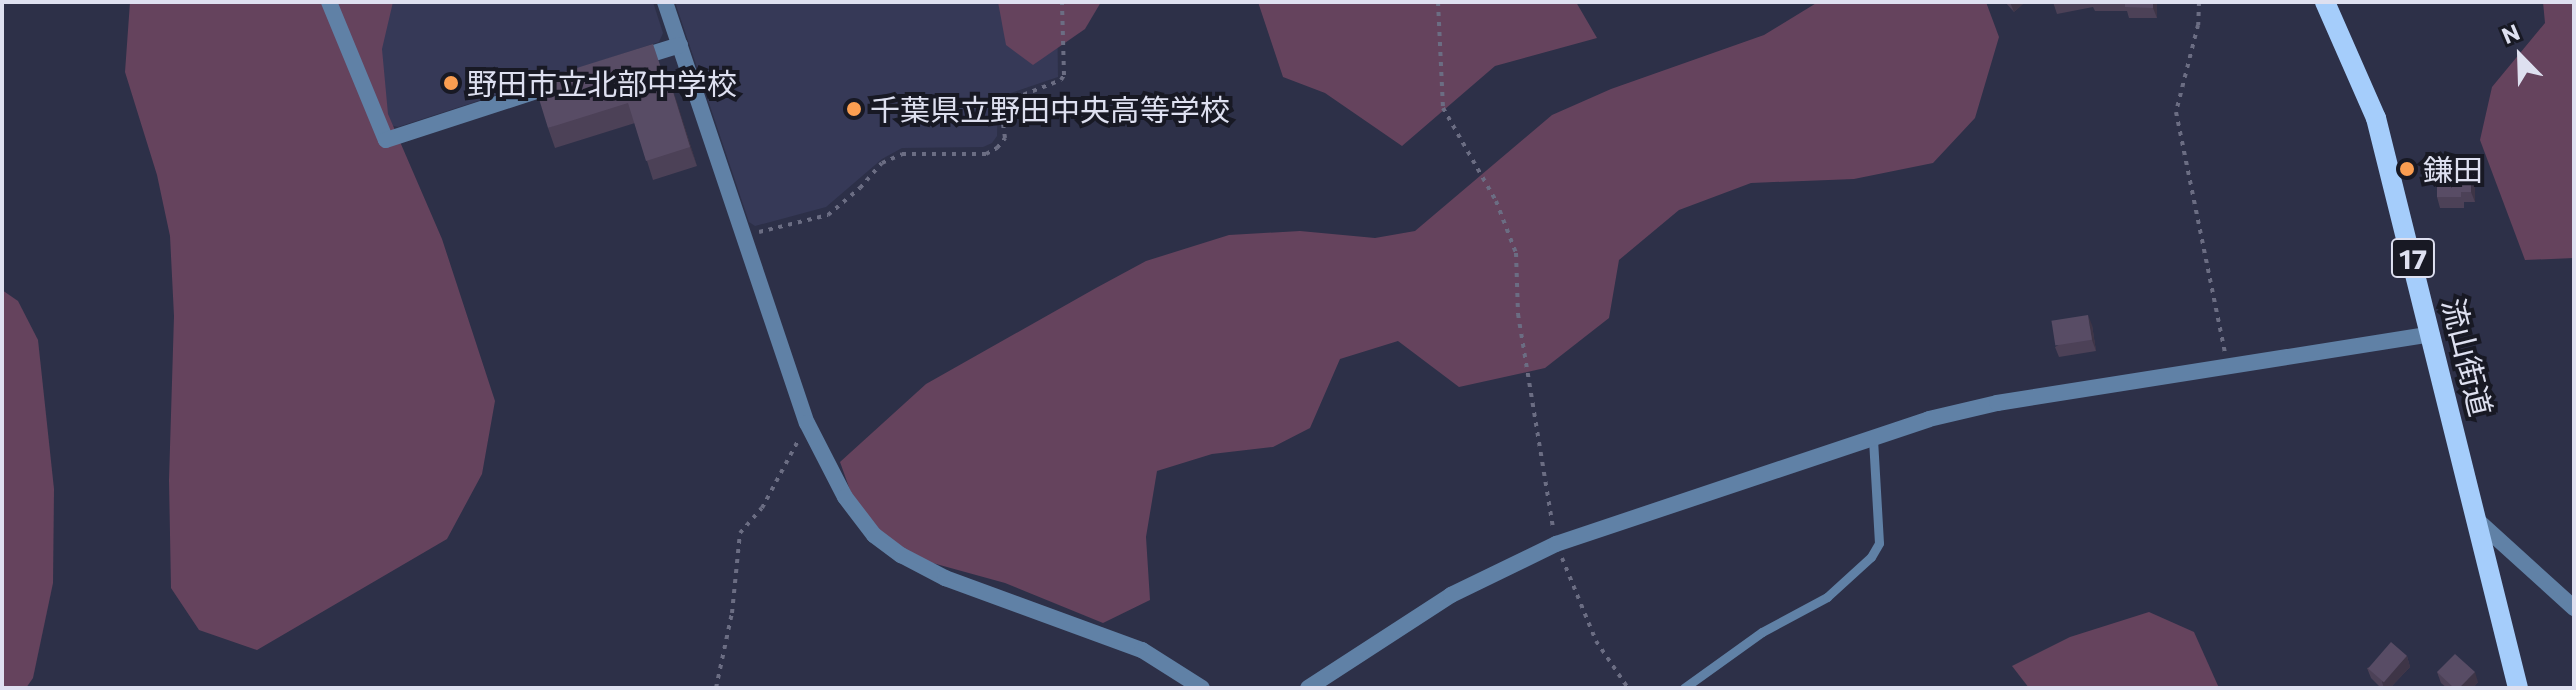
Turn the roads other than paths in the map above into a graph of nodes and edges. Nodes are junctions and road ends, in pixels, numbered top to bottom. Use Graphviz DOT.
graph roads {
  1 [pos="329,2"];
  2 [pos="665,2"];
  3 [pos="2325,2"];
  4 [pos="680,45"];
  5 [pos="621,64"];
  6 [pos="577,78"];
  7 [pos="2432,334"];
  8 [pos="1873,439"];
  9 [pos="2478,521"];
  10 [pos="2574,608"];
  11 [pos="1202,688"];
  12 [pos="1308,688"];
  13 [pos="1684,688"];
  14 [pos="2518,688"];
  1 -- 6 [label="street"];
  2 -- 4 [label="street"];
  3 -- 7 [label="main road, 流山街道 / 17"];
  4 -- 5 [label="street"];
  4 -- 11 [label="street"];
  7 -- 8 [label="street"];
  7 -- 9 [label="main road, 流山街道 / 17"];
  8 -- 12 [label="street"];
  8 -- 13 [label="lane"];
  9 -- 10 [label="street"];
  9 -- 14 [label="main road, 流山街道 / 17"];
}
